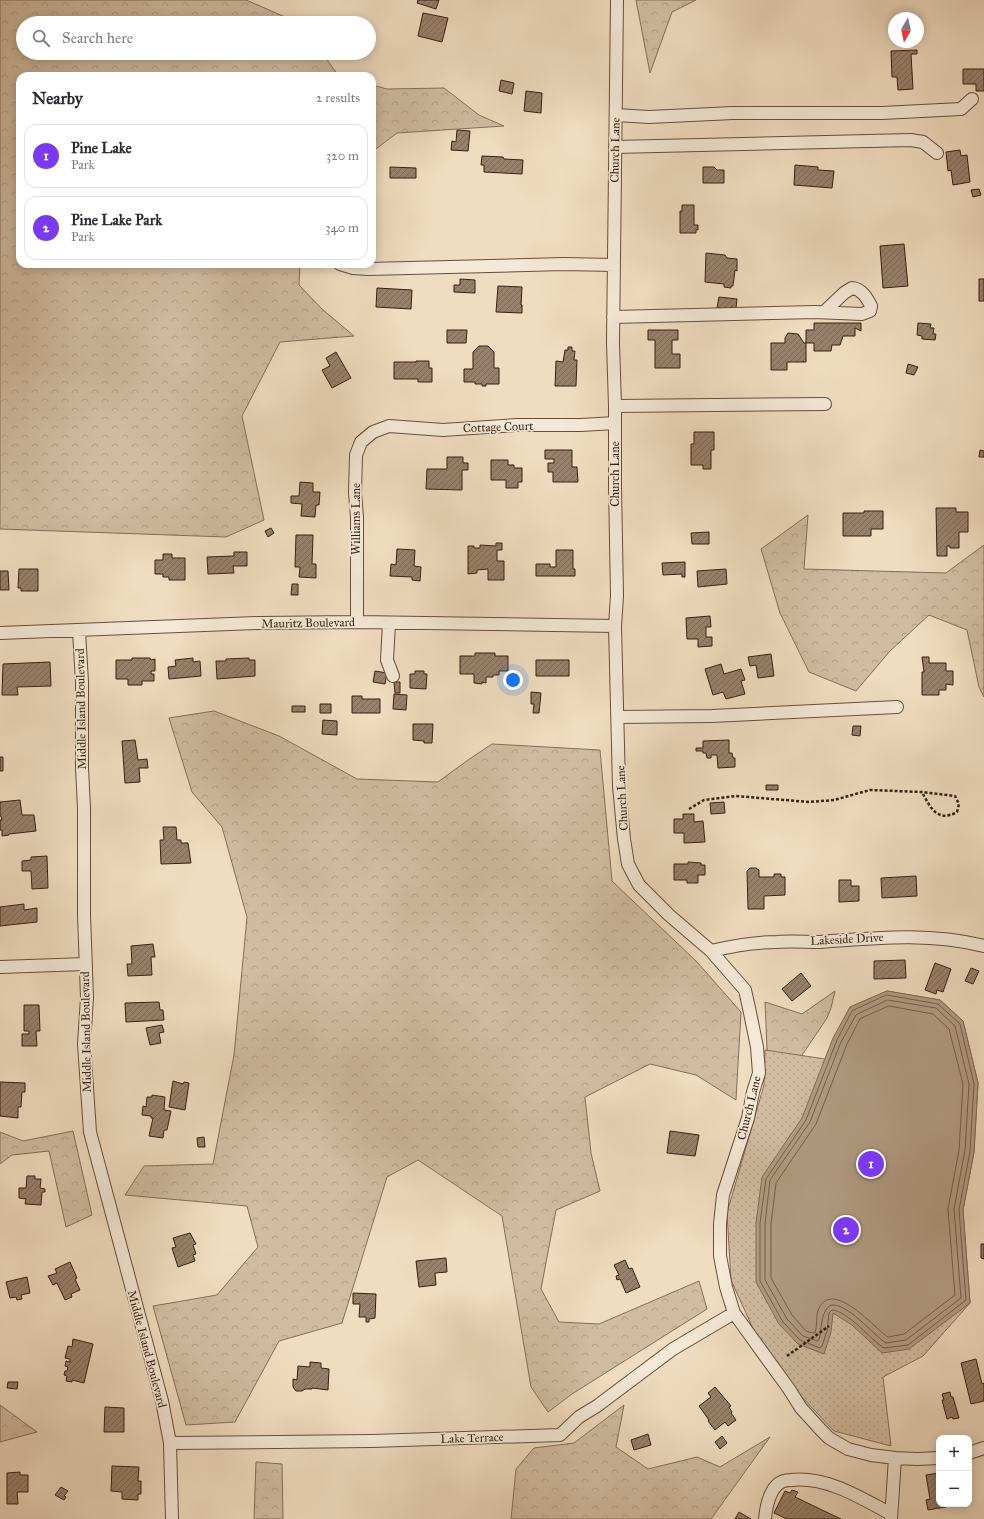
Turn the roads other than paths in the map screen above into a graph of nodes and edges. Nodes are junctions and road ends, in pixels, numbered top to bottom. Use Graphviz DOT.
graph roads {
  1 [pos="617,0"];
  2 [pos="972,100"];
  3 [pos="616,115"];
  4 [pos="615,147"];
  5 [pos="936,153"];
  6 [pos="614,265"];
  7 [pos="353,268"];
  8 [pos="824,312"];
  9 [pos="613,317"];
  10 [pos="824,404"];
  11 [pos="615,406"];
  12 [pos="615,423"];
  13 [pos="382,429"];
  14 [pos="357,622"];
  15 [pos="389,623"];
  16 [pos="615,626"];
  17 [pos="79,631"];
  18 [pos="0,633"];
  19 [pos="393,676"];
  20 [pos="897,707"];
  21 [pos="618,717"];
  22 [pos="984,946"];
  23 [pos="711,951"];
  24 [pos="85,964"];
  25 [pos="0,967"];
  26 [pos="734,1313"];
  27 [pos="170,1443"];
  28 [pos="984,1448"];
  29 [pos="972,1452"];
  30 [pos="895,1458"];
  31 [pos="936,1458"];
  32 [pos="891,1516"];
  33 [pos="172,1519"];
  34 [pos="765,1519"];
  1 -- 3 [label="street, Church Lane"];
  2 -- 3 [label="street"];
  3 -- 4 [label="street, Church Lane"];
  4 -- 5 [label="street"];
  4 -- 6 [label="street, Church Lane"];
  6 -- 7 [label="street"];
  6 -- 9 [label="street, Church Lane"];
  8 -- 9 [label="street"];
  9 -- 11 [label="street, Church Lane"];
  10 -- 11 [label="street"];
  11 -- 12 [label="street, Church Lane"];
  12 -- 13 [label="street, Cottage Court"];
  12 -- 16 [label="street, Church Lane"];
  13 -- 14 [label="street, Williams Lane"];
  14 -- 15 [label="street, Mauritz Boulevard"];
  14 -- 17 [label="street, Mauritz Boulevard"];
  15 -- 16 [label="street, Mauritz Boulevard"];
  15 -- 19 [label="street"];
  16 -- 21 [label="street, Church Lane"];
  17 -- 18 [label="street, Mauritz Boulevard"];
  17 -- 24 [label="street, Middle Island Boulevard"];
  20 -- 21 [label="street"];
  21 -- 23 [label="street, Church Lane"];
  22 -- 23 [label="street, Lakeside Drive"];
  23 -- 26 [label="street, Church Lane"];
  24 -- 25 [label="street"];
  24 -- 27 [label="street, Middle Island Boulevard"];
  26 -- 27 [label="street, Lake Terrace"];
  26 -- 30 [label="street, Church Lane"];
  27 -- 33 [label="street, Middle Island Boulevard"];
  28 -- 29 [label="street"];
  30 -- 31 [label="street, Church Lane"];
  30 -- 32 [label="street"];
  32 -- 34 [label="street"];
}
